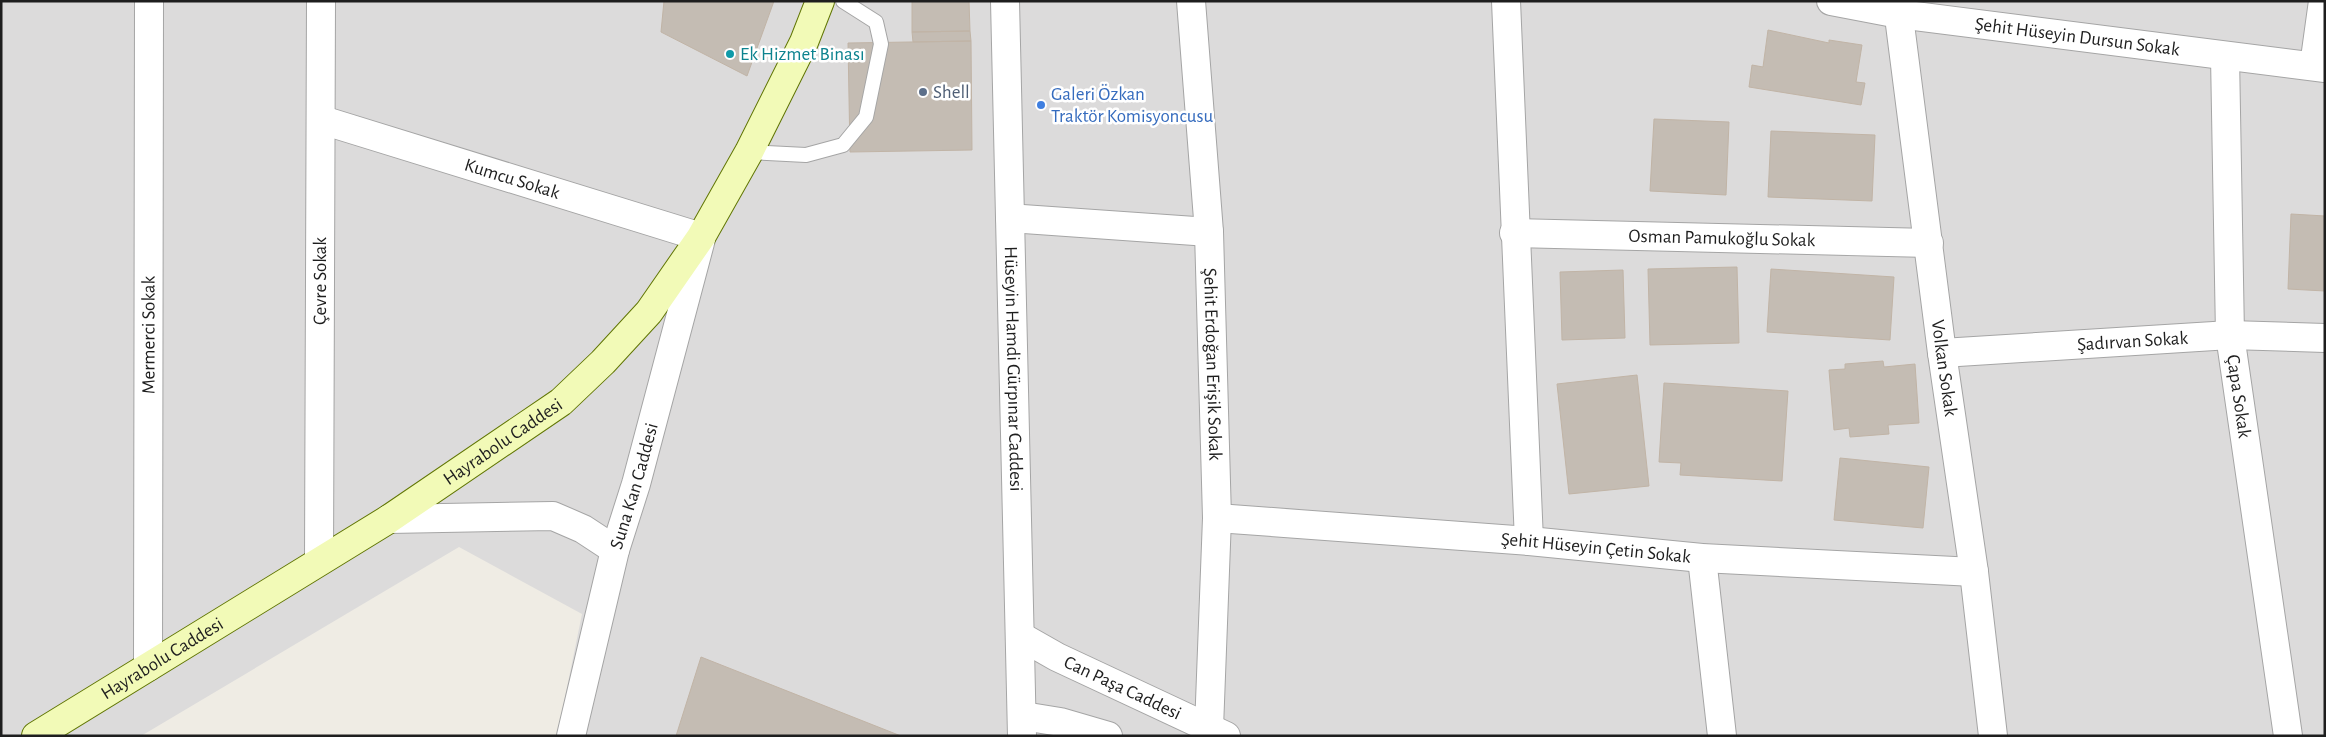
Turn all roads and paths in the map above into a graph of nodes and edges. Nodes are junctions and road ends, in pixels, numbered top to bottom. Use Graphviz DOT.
graph roads {
  1 [pos="149,1"];
  2 [pos="321,1"];
  3 [pos="820,1"];
  4 [pos="843,1"];
  5 [pos="1005,1"];
  6 [pos="1191,1"];
  7 [pos="1506,1"];
  8 [pos="1831,1"];
  9 [pos="2323,1"];
  10 [pos="1898,8"];
  11 [pos="2225,56"];
  12 [pos="2319,67"];
  13 [pos="322,120"];
  14 [pos="749,152"];
  15 [pos="1010,218"];
  16 [pos="1209,232"];
  17 [pos="1514,233"];
  18 [pos="701,237"];
  19 [pos="1929,243"];
  20 [pos="2230,335"];
  21 [pos="2325,338"];
  22 [pos="1942,353"];
  23 [pos="1217,518"];
  24 [pos="389,519"];
  25 [pos="1529,541"];
  26 [pos="615,550"];
  27 [pos="1702,558"];
  28 [pos="319,560"];
  29 [pos="1974,572"];
  30 [pos="1020,636"];
  31 [pos="148,667"];
  32 [pos="1022,726"];
  33 [pos="1218,732"];
  34 [pos="36,736"];
  35 [pos="571,736"];
  36 [pos="1108,736"];
  37 [pos="1722,736"];
  38 [pos="1993,736"];
  39 [pos="2288,736"];
  1 -- 31 [label="street, Mermerci Sokak"];
  2 -- 13 [label="street, Çevre Sokak"];
  3 -- 14 [label="main road, Hayrabolu Caddesi"];
  4 -- 14 [label="lane"];
  5 -- 15 [label="street, Hüseyin Hamdi Gürpınar Caddesi"];
  6 -- 16 [label="street, Şehit Erdoğan Erişik Sokak"];
  7 -- 17 [label="street"];
  8 -- 10 [label="street, Şehit Hüseyin Dursun Sokak"];
  9 -- 12 [label="street"];
  10 -- 11 [label="street, Şehit Hüseyin Dursun Sokak"];
  10 -- 19 [label="street, Volkan Sokak"];
  11 -- 12 [label="street, Şehit Hüseyin Dursun Sokak"];
  11 -- 20 [label="street, Çapa Sokak"];
  13 -- 18 [label="street, Kumcu Sokak"];
  13 -- 28 [label="street, Çevre Sokak"];
  14 -- 18 [label="main road, Hayrabolu Caddesi"];
  15 -- 16 [label="street"];
  15 -- 30 [label="street, Hüseyin Hamdi Gürpınar Caddesi"];
  16 -- 23 [label="street, Şehit Erdoğan Erişik Sokak"];
  17 -- 19 [label="street, Osman Pamukoğlu Sokak"];
  17 -- 25 [label="street"];
  18 -- 24 [label="main road, Hayrabolu Caddesi"];
  18 -- 26 [label="street, Suna Kan Caddesi"];
  19 -- 22 [label="street, Volkan Sokak"];
  20 -- 21 [label="street, Şadırvan Sokak"];
  20 -- 22 [label="street, Şadırvan Sokak"];
  20 -- 39 [label="street, Çapa Sokak"];
  22 -- 29 [label="street, Volkan Sokak"];
  23 -- 25 [label="street, Şehit Hüseyin Çetin Sokak"];
  23 -- 33 [label="street, Şehit Erdoğan Erişik Sokak"];
  24 -- 26 [label="street"];
  24 -- 28 [label="main road, Hayrabolu Caddesi"];
  25 -- 27 [label="street, Şehit Hüseyin Çetin Sokak"];
  26 -- 35 [label="street, Suna Kan Caddesi"];
  27 -- 29 [label="street, Şehit Hüseyin Çetin Sokak"];
  27 -- 37 [label="street"];
  28 -- 31 [label="main road, Hayrabolu Caddesi"];
  29 -- 38 [label="street, Volkan Sokak"];
  30 -- 32 [label="street, Hüseyin Hamdi Gürpınar Caddesi"];
  30 -- 33 [label="street, Can Paşa Caddesi"];
  31 -- 34 [label="main road, Hayrabolu Caddesi"];
  32 -- 36 [label="street"];
}
